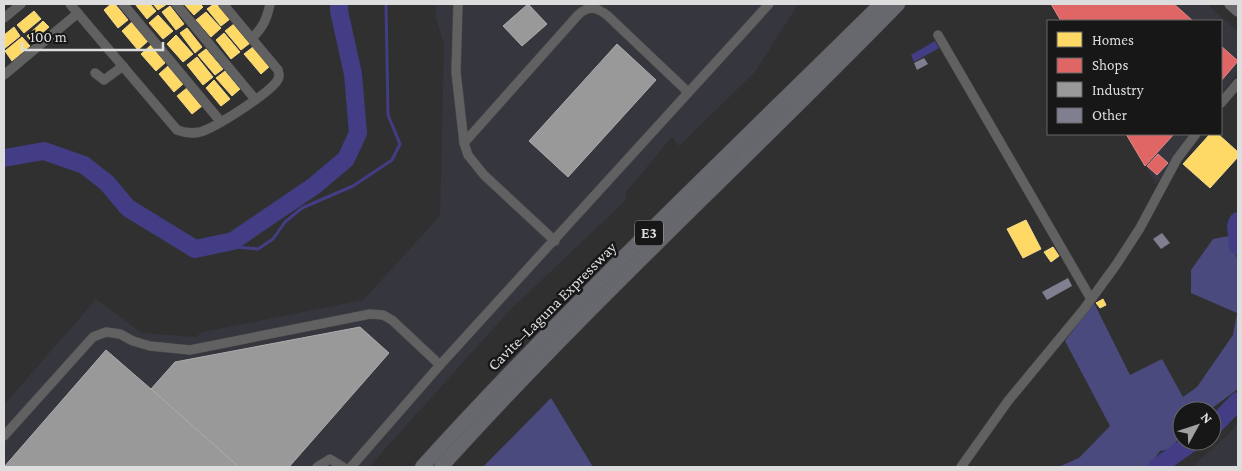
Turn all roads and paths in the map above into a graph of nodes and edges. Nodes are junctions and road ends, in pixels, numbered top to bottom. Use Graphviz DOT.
graph roads {
  1 [pos="21,4"];
  2 [pos="70,4"];
  3 [pos="123,4"];
  4 [pos="176,4"];
  5 [pos="223,4"];
  6 [pos="270,4"];
  7 [pos="458,4"];
  8 [pos="769,4"];
  9 [pos="881,4"];
  10 [pos="898,4"];
  11 [pos="1230,4"];
  12 [pos="1238,11"];
  13 [pos="78,13"];
  14 [pos="4,18"];
  15 [pos="938,35"];
  16 [pos="252,38"];
  17 [pos="123,66"];
  18 [pos="95,72"];
  19 [pos="4,75"];
  20 [pos="1238,84"];
  21 [pos="688,92"];
  22 [pos="255,99"];
  23 [pos="1222,102"];
  24 [pos="221,122"];
  25 [pos="1195,135"];
  26 [pos="464,143"];
  27 [pos="555,241"];
  28 [pos="1091,299"];
  29 [pos="440,365"];
  30 [pos="4,436"];
  31 [pos="317,467"];
  32 [pos="343,467"];
  33 [pos="351,467"];
  34 [pos="422,467"];
  35 [pos="441,467"];
  36 [pos="961,467"];
  1 -- 14 [label="street"];
  2 -- 13 [label="street"];
  3 -- 24 [label="street"];
  4 -- 22 [label="street"];
  5 -- 16 [label="street"];
  6 -- 16 [label="street"];
  7 -- 26 [label="street"];
  8 -- 21 [label="street"];
  9 -- 34 [label="highway, Cavite–Laguna Expressway / E3"];
  10 -- 35 [label="highway, Cavite–Laguna Expressway / E3"];
  11 -- 12 [label="main road"];
  13 -- 17 [label="street"];
  13 -- 19 [label="street"];
  15 -- 28 [label="street"];
  16 -- 22 [label="street"];
  17 -- 18 [label="street"];
  17 -- 24 [label="street"];
  20 -- 23 [label="street"];
  21 -- 26 [label="street"];
  21 -- 27 [label="street"];
  22 -- 24 [label="street"];
  25 -- 28 [label="street"];
  26 -- 27 [label="street"];
  27 -- 29 [label="street"];
  28 -- 36 [label="street"];
  29 -- 30 [label="street"];
  29 -- 33 [label="street"];
  31 -- 32 [label="street"];
}
